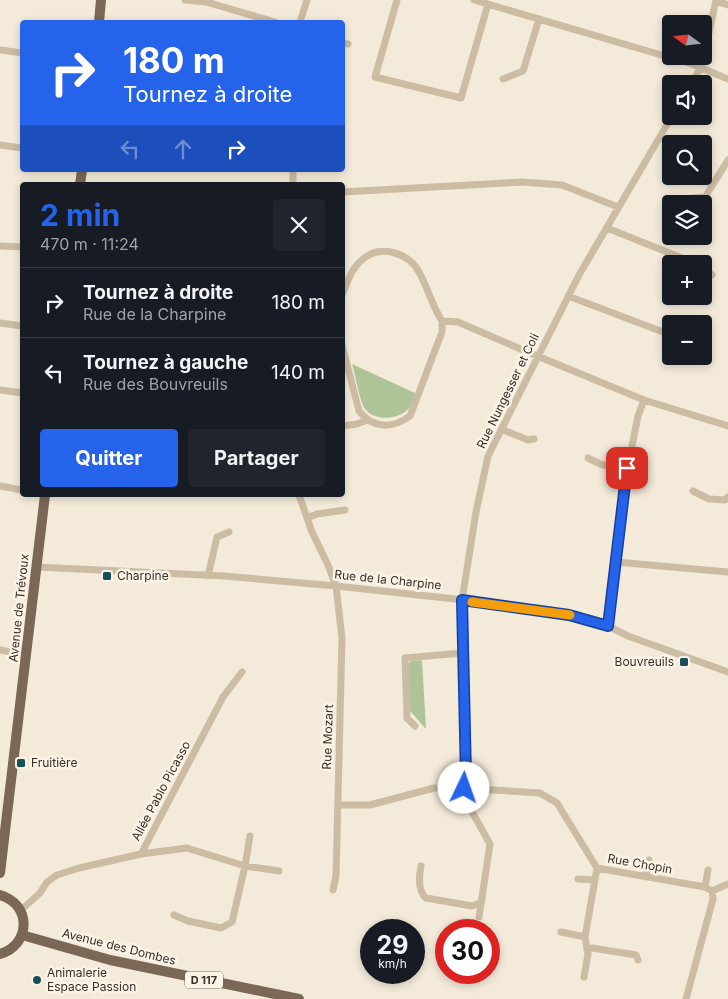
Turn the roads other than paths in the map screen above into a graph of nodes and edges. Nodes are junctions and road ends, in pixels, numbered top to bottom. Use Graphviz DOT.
graph roads {
  1 [pos="101,0"];
  2 [pos="184,0"];
  3 [pos="307,0"];
  4 [pos="397,0"];
  5 [pos="474,0"];
  6 [pos="716,0"];
  7 [pos="488,4"];
  8 [pos="728,5"];
  9 [pos="539,19"];
  10 [pos="712,19"];
  11 [pos="99,20"];
  12 [pos="268,20"];
  13 [pos="301,20"];
  14 [pos="0,50"];
  15 [pos="20,53"];
  16 [pos="701,67"];
  17 [pos="697,75"];
  18 [pos="503,79"];
  19 [pos="728,79"];
  20 [pos="667,125"];
  21 [pos="0,145"];
  22 [pos="20,148"];
  23 [pos="728,160"];
  24 [pos="345,192"];
  25 [pos="706,195"];
  26 [pos="618,207"];
  27 [pos="606,228"];
  28 [pos="0,246"];
  29 [pos="20,247"];
  30 [pos="674,255"];
  31 [pos="345,289"];
  32 [pos="568,296"];
  33 [pos="442,321"];
  34 [pos="0,323"];
  35 [pos="20,326"];
  36 [pos="662,332"];
  37 [pos="537,356"];
  38 [pos="345,357"];
  39 [pos="0,390"];
  40 [pos="20,392"];
  41 [pos="644,400"];
  42 [pos="367,420"];
  43 [pos="345,426"];
  44 [pos="728,426"];
  45 [pos="501,429"];
  46 [pos="534,439"];
  47 [pos="588,458"];
  48 [pos="627,471"];
  49 [pos="0,486"];
  50 [pos="20,490"];
  51 [pos="693,491"];
  52 [pos="44,497"];
  53 [pos="300,497"];
  54 [pos="728,497"];
  55 [pos="345,510"];
  56 [pos="307,518"];
  57 [pos="229,532"];
  58 [pos="616,562"];
  59 [pos="36,567"];
  60 [pos="728,572"];
  61 [pos="208,576"];
  62 [pos="336,586"];
  63 [pos="462,600"];
  64 [pos="608,626"];
  65 [pos="0,650"];
  66 [pos="462,653"];
  67 [pos="26,655"];
  68 [pos="242,672"];
  69 [pos="728,672"];
  70 [pos="415,726"];
  71 [pos="464,788"];
  72 [pos="338,805"];
  73 [pos="250,836"];
  74 [pos="141,854"];
  75 [pos="649,860"];
  76 [pos="245,866"];
  77 [pos="421,866"];
  78 [pos="597,868"];
  79 [pos="708,870"];
  80 [pos="278,871"];
  81 [pos="0,873"];
  82 [pos="646,876"];
  83 [pos="578,878"];
  84 [pos="594,880"];
  85 [pos="728,884"];
  86 [pos="705,886"];
  87 [pos="333,890"];
  88 [pos="712,891"];
  89 [pos="0,895"];
  90 [pos="482,900"];
  91 [pos="20,911"];
  92 [pos="174,915"];
  93 [pos="480,917"];
  94 [pos="562,932"];
  95 [pos="22,935"];
  96 [pos="585,937"];
  97 [pos="587,950"];
  98 [pos="0,954"];
  99 [pos="638,960"];
  100 [pos="584,977"];
  101 [pos="299,999"];
  102 [pos="686,999"];
  1 -- 11 [label="main road"];
  2 -- 12 [label="street"];
  3 -- 13 [label="street"];
  4 -- 7 [label="street"];
  5 -- 7 [label="street"];
  6 -- 8 [label="street"];
  6 -- 10 [label="street"];
  7 -- 9 [label="street"];
  9 -- 16 [label="street"];
  9 -- 18 [label="street"];
  14 -- 15 [label="street"];
  16 -- 17 [label="street"];
  16 -- 19 [label="street"];
  20 -- 26 [label="street, Rue Nungesser et Coli"];
  21 -- 22 [label="street"];
  23 -- 25 [label="street"];
  24 -- 26 [label="street"];
  26 -- 27 [label="street, Rue Nungesser et Coli"];
  27 -- 30 [label="street"];
  27 -- 32 [label="street, Rue Nungesser et Coli"];
  28 -- 29 [label="street"];
  31 -- 33 [label="street"];
  32 -- 36 [label="street"];
  32 -- 37 [label="street, Rue Nungesser et Coli"];
  33 -- 37 [label="street"];
  33 -- 42 [label="street"];
  34 -- 35 [label="street"];
  37 -- 41 [label="street"];
  37 -- 45 [label="street, Rue Nungesser et Coli"];
  38 -- 42 [label="street"];
  39 -- 40 [label="street"];
  41 -- 44 [label="street"];
  41 -- 48 [label="street"];
  42 -- 43 [label="street"];
  45 -- 46 [label="street"];
  45 -- 63 [label="street, Rue Nungesser et Coli"];
  47 -- 48 [label="street"];
  48 -- 58 [label="street"];
  49 -- 50 [label="street"];
  51 -- 54 [label="street"];
  52 -- 59 [label="main road, Avenue de Trévoux"];
  53 -- 56 [label="street, Rue Mozart"];
  55 -- 56 [label="street"];
  56 -- 62 [label="street, Rue Mozart"];
  57 -- 61 [label="street"];
  58 -- 60 [label="street"];
  58 -- 64 [label="street"];
  59 -- 61 [label="street, Rue de la Charpine"];
  59 -- 67 [label="main road, Avenue de Trévoux"];
  61 -- 62 [label="street, Rue de la Charpine"];
  62 -- 63 [label="street, Rue de la Charpine"];
  62 -- 72 [label="street, Rue Mozart"];
  63 -- 64 [label="street, Rue de la Charpine"];
  63 -- 66 [label="street, Rue Nungesser et Coli"];
  64 -- 69 [label="street, Rue de la Charpine"];
  65 -- 67 [label="street"];
  66 -- 70 [label="street"];
  66 -- 71 [label="street, Rue Nungesser et Coli"];
  67 -- 81 [label="main road, Avenue de Trévoux"];
  68 -- 74 [label="street, Allée Pablo Picasso"];
  71 -- 72 [label="street, Rue Chopin"];
  71 -- 78 [label="street, Rue Chopin"];
  71 -- 90 [label="street"];
  72 -- 87 [label="street, Rue Mozart"];
  73 -- 76 [label="street"];
  74 -- 76 [label="street"];
  74 -- 91 [label="street, Allée Pablo Picasso"];
  75 -- 82 [label="street"];
  76 -- 80 [label="street"];
  76 -- 92 [label="street"];
  77 -- 90 [label="street"];
  78 -- 82 [label="street, Rue Chopin"];
  78 -- 84 [label="street"];
  79 -- 86 [label="street"];
  82 -- 86 [label="street, Rue Chopin"];
  83 -- 84 [label="street"];
  84 -- 96 [label="street"];
  85 -- 88 [label="street"];
  86 -- 88 [label="street, Rue Chopin"];
  88 -- 102 [label="street"];
  89 -- 91 [label="main road"];
  90 -- 93 [label="street"];
  91 -- 95 [label="main road"];
  94 -- 96 [label="street"];
  95 -- 98 [label="main road"];
  95 -- 101 [label="main road, Avenue des Dombes / D 117"];
  96 -- 97 [label="street"];
  97 -- 99 [label="street"];
  97 -- 100 [label="street"];
}
